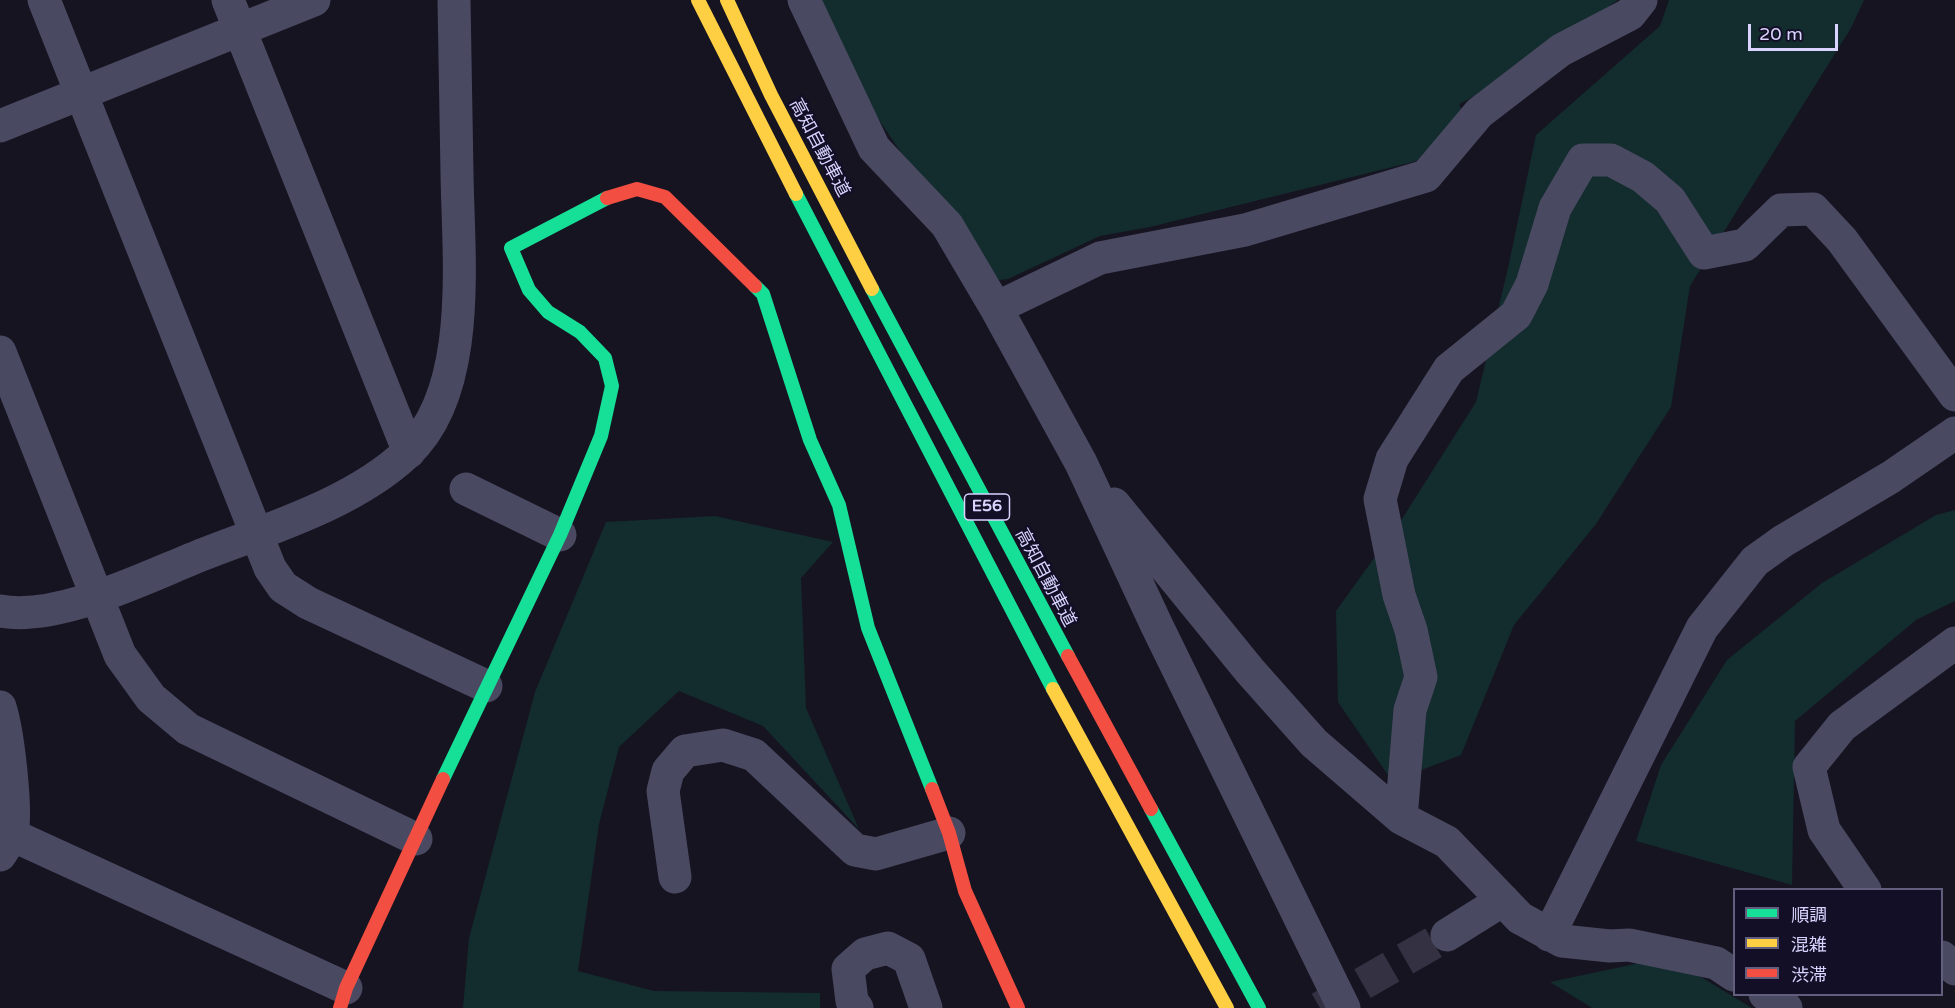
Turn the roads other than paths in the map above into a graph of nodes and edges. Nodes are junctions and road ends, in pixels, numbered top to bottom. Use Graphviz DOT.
graph roads {
  1 [pos="44,0"];
  2 [pos="228,0"];
  3 [pos="314,0"];
  4 [pos="454,0"];
  5 [pos="698,0"];
  6 [pos="727,0"];
  7 [pos="804,0"];
  8 [pos="1641,0"];
  9 [pos="240,30"];
  10 [pos="81,94"];
  11 [pos="0,126"];
  12 [pos="996,308"];
  13 [pos="0,352"];
  14 [pos="1955,395"];
  15 [pos="1955,433"];
  16 [pos="409,452"];
  17 [pos="1081,463"];
  18 [pos="466,489"];
  19 [pos="256,534"];
  20 [pos="560,535"];
  21 [pos="96,596"];
  22 [pos="0,611"];
  23 [pos="1955,643"];
  24 [pos="486,686"];
  25 [pos="0,707"];
  26 [pos="1401,818"];
  27 [pos="949,833"];
  28 [pos="416,839"];
  29 [pos="6,845"];
  30 [pos="675,877"];
  31 [pos="1865,888"];
  32 [pos="1503,900"];
  33 [pos="1447,935"];
  34 [pos="1549,935"];
  35 [pos="1943,959"];
  36 [pos="1955,969"];
  37 [pos="1733,974"];
  38 [pos="1768,996"];
  39 [pos="343,998"];
  40 [pos="857,1008"];
  41 [pos="926,1008"];
  42 [pos="1018,1008"];
  43 [pos="1227,1008"];
  44 [pos="1259,1008"];
  45 [pos="1344,1008"];
  46 [pos="1786,1008"];
  1 -- 10 [label="street"];
  2 -- 9 [label="street"];
  3 -- 9 [label="street"];
  4 -- 16 [label="street"];
  5 -- 43 [label="main road, E56"];
  6 -- 44 [label="main road, 高知自動車道 / E56"];
  7 -- 12 [label="street"];
  8 -- 12 [label="street"];
  9 -- 10 [label="street"];
  9 -- 16 [label="street"];
  10 -- 11 [label="street"];
  10 -- 19 [label="street"];
  12 -- 17 [label="street"];
  13 -- 21 [label="street"];
  14 -- 26 [label="street"];
  15 -- 34 [label="street"];
  16 -- 19 [label="street"];
  17 -- 26 [label="street"];
  17 -- 45 [label="street"];
  18 -- 20 [label="street"];
  19 -- 21 [label="street"];
  19 -- 24 [label="street"];
  20 -- 24 [label="main road"];
  20 -- 27 [label="main road"];
  21 -- 22 [label="street"];
  21 -- 28 [label="street"];
  23 -- 31 [label="street"];
  24 -- 28 [label="main road"];
  25 -- 29 [label="street"];
  26 -- 32 [label="street"];
  27 -- 30 [label="street"];
  27 -- 42 [label="main road"];
  28 -- 39 [label="main road"];
  29 -- 39 [label="street"];
  32 -- 33 [label="street"];
  32 -- 34 [label="street"];
  34 -- 37 [label="street"];
  35 -- 36 [label="street"];
  38 -- 46 [label="street"];
  40 -- 41 [label="street"];
}
